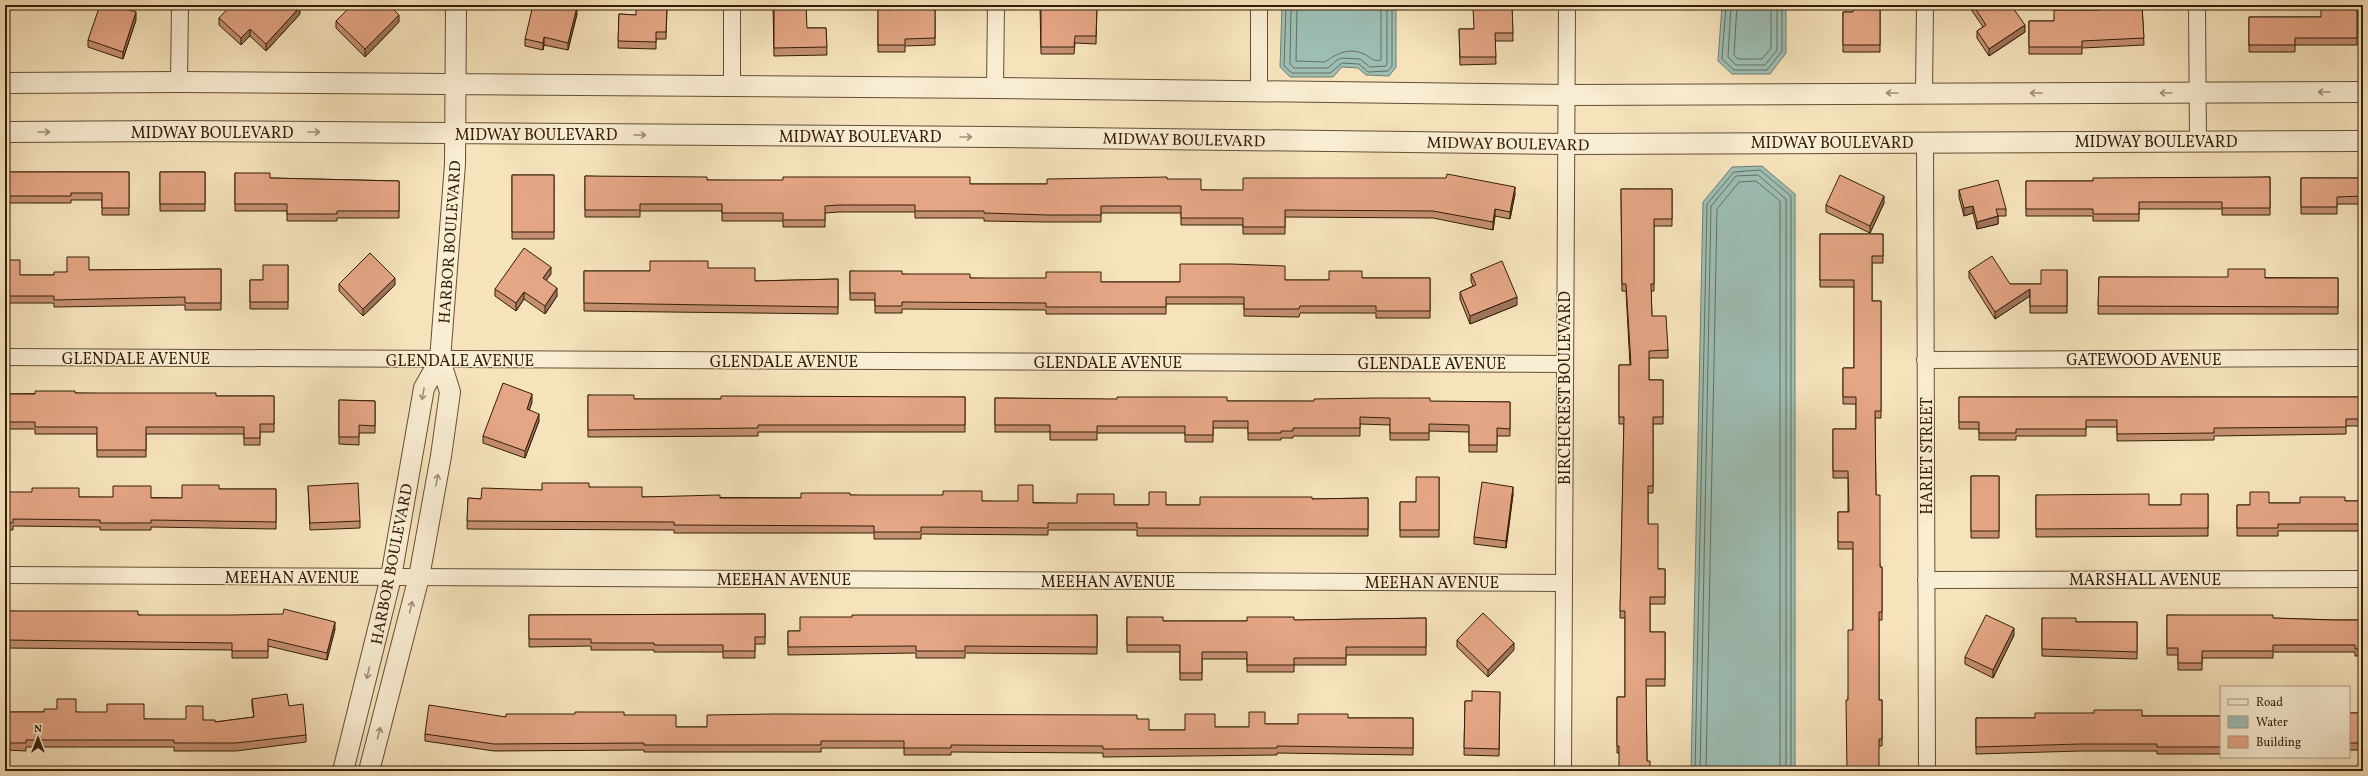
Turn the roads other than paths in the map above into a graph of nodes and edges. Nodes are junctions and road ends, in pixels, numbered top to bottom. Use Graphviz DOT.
graph roads {
  1 [pos="180,5"];
  2 [pos="456,5"];
  3 [pos="732,5"];
  4 [pos="996,5"];
  5 [pos="1259,5"];
  6 [pos="1567,5"];
  7 [pos="1925,5"];
  8 [pos="2197,5"];
  9 [pos="179,82"];
  10 [pos="5,83"];
  11 [pos="456,84"];
  12 [pos="732,86"];
  13 [pos="995,88"];
  14 [pos="1259,91"];
  15 [pos="2363,92"];
  16 [pos="1924,93"];
  17 [pos="2197,93"];
  18 [pos="1566,95"];
  19 [pos="5,132"];
  20 [pos="455,133"];
  21 [pos="2363,140"];
  22 [pos="1925,142"];
  23 [pos="2198,142"];
  24 [pos="1566,144"];
  25 [pos="5,357"];
  26 [pos="2363,358"];
  27 [pos="440,360"];
  28 [pos="1926,360"];
  29 [pos="1564,364"];
  30 [pos="5,575"];
  31 [pos="391,577"];
  32 [pos="418,577"];
  33 [pos="2363,579"];
  34 [pos="1926,580"];
  35 [pos="1563,583"];
  36 [pos="343,771"];
  37 [pos="369,771"];
  38 [pos="1563,771"];
  39 [pos="1927,771"];
  1 -- 9 [label="street"];
  2 -- 11 [label="street, HARBOR BOULEVARD"];
  3 -- 12 [label="street"];
  4 -- 13 [label="street"];
  5 -- 14 [label="street"];
  6 -- 18 [label="street, BIRCHCREST BOULEVARD"];
  7 -- 16 [label="street"];
  8 -- 17 [label="street"];
  9 -- 10 [label="street"];
  9 -- 11 [label="street"];
  11 -- 12 [label="street"];
  11 -- 20 [label="street, HARBOR BOULEVARD"];
  12 -- 13 [label="street"];
  13 -- 14 [label="street"];
  14 -- 18 [label="street"];
  15 -- 17 [label="street, one-way"];
  17 -- 16 [label="street, one-way"];
  16 -- 18 [label="street, one-way"];
  17 -- 23 [label="street"];
  18 -- 24 [label="street, BIRCHCREST BOULEVARD"];
  19 -- 20 [label="street, MIDWAY BOULEVARD, one-way"];
  20 -- 24 [label="street, MIDWAY BOULEVARD, one-way"];
  20 -- 27 [label="street, HARBOR BOULEVARD"];
  21 -- 23 [label="street, MIDWAY BOULEVARD"];
  22 -- 23 [label="street, MIDWAY BOULEVARD"];
  22 -- 24 [label="street, MIDWAY BOULEVARD"];
  22 -- 28 [label="street, HARIET STREET"];
  24 -- 29 [label="street, BIRCHCREST BOULEVARD"];
  25 -- 27 [label="street, GLENDALE AVENUE"];
  26 -- 28 [label="street, GATEWOOD AVENUE"];
  27 -- 29 [label="street, GLENDALE AVENUE"];
  27 -- 31 [label="street, HARBOR BOULEVARD, one-way"];
  32 -- 27 [label="street, HARBOR BOULEVARD, one-way"];
  28 -- 34 [label="street, HARIET STREET"];
  29 -- 35 [label="street, BIRCHCREST BOULEVARD"];
  30 -- 31 [label="street, MEEHAN AVENUE"];
  31 -- 32 [label="street, MEEHAN AVENUE"];
  31 -- 36 [label="street, HARBOR BOULEVARD, one-way"];
  32 -- 35 [label="street, MEEHAN AVENUE"];
  37 -- 32 [label="street, HARBOR BOULEVARD, one-way"];
  33 -- 34 [label="street, MARSHALL AVENUE"];
  34 -- 39 [label="street, HARIET STREET"];
  35 -- 38 [label="street, BIRCHCREST BOULEVARD"];
}
